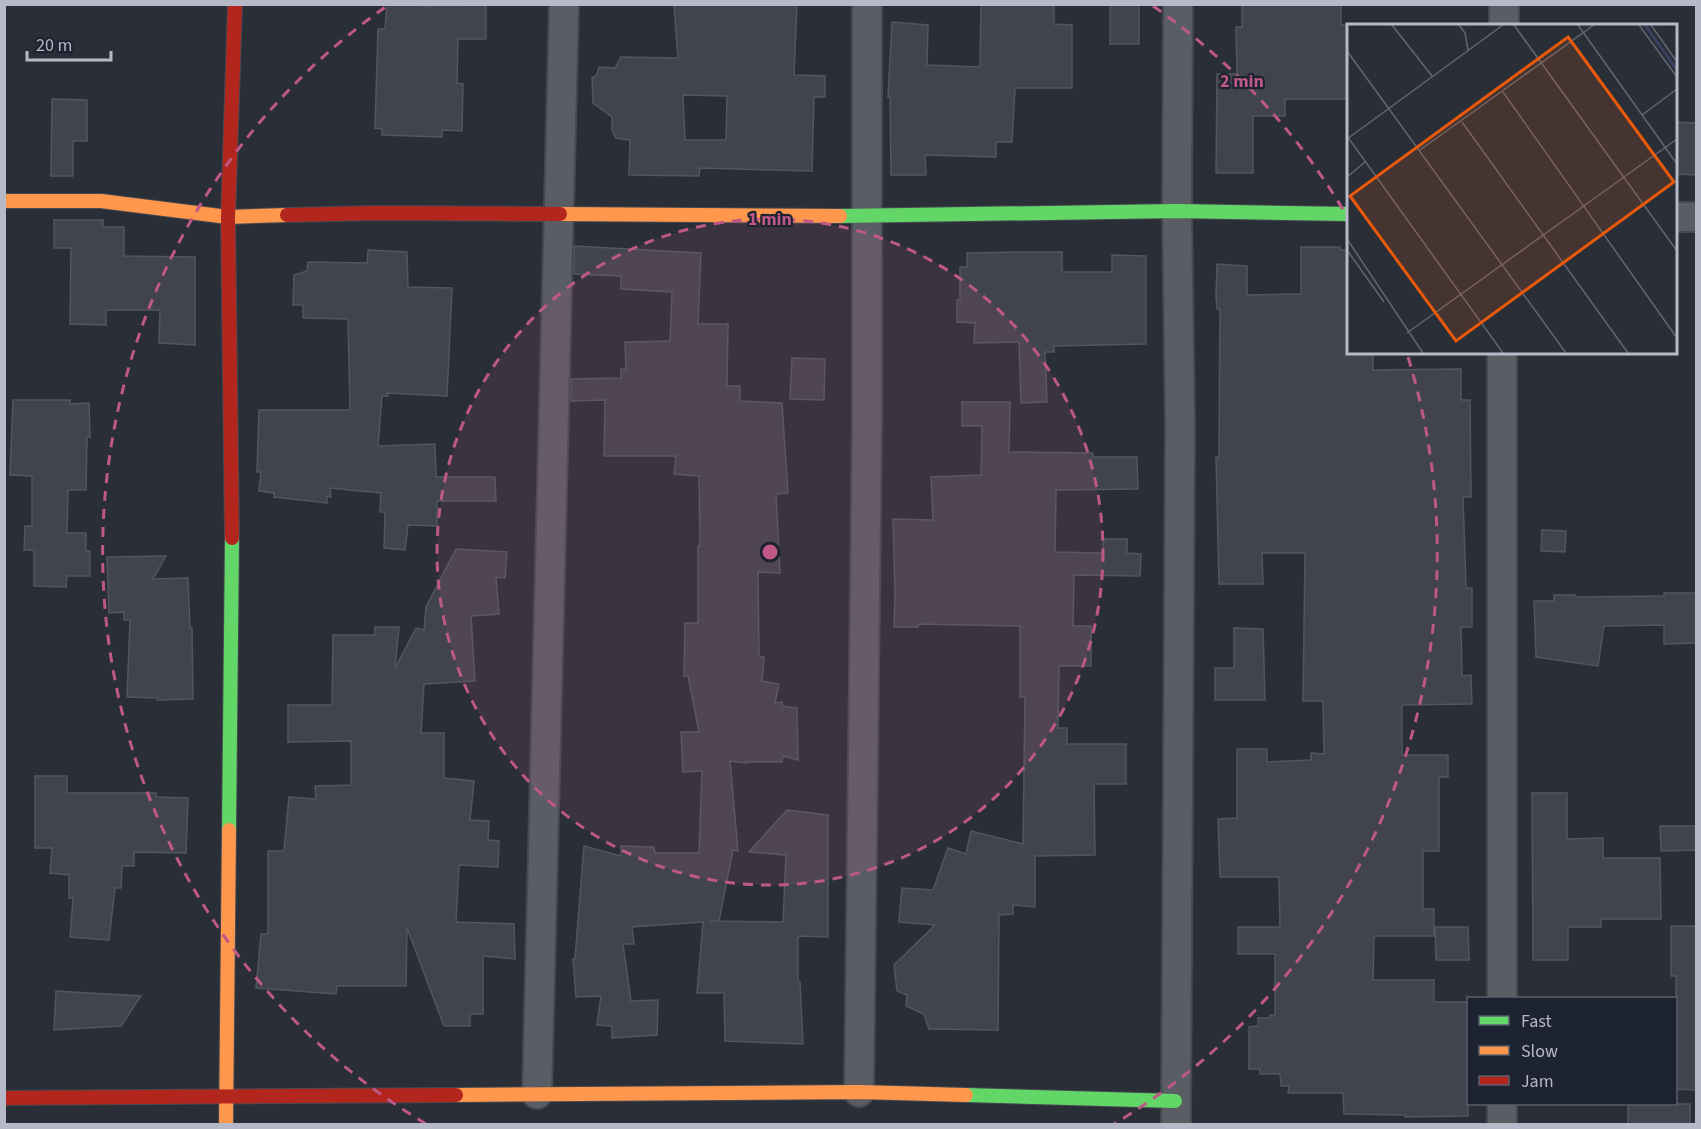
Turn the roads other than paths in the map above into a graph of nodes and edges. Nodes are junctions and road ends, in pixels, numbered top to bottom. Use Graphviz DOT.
graph roads {
  1 [pos="235,4"];
  2 [pos="564,4"];
  3 [pos="867,4"];
  4 [pos="1178,4"];
  5 [pos="1504,4"];
  6 [pos="1504,24"];
  7 [pos="4,201"];
  8 [pos="1177,211"];
  9 [pos="560,214"];
  10 [pos="1347,214"];
  11 [pos="867,216"];
  12 [pos="228,217"];
  13 [pos="1677,217"];
  14 [pos="1696,217"];
  15 [pos="1503,354"];
  16 [pos="1502,997"];
  17 [pos="859,1092"];
  18 [pos="537,1094"];
  19 [pos="225,1096"];
  20 [pos="4,1098"];
  21 [pos="1502,1105"];
  22 [pos="1175,1113"];
  23 [pos="226,1125"];
  24 [pos="1502,1125"];
  1 -- 12 [label="street"];
  2 -- 9 [label="street"];
  3 -- 11 [label="street"];
  4 -- 8 [label="street"];
  5 -- 6 [label="street"];
  7 -- 12 [label="street"];
  8 -- 10 [label="street"];
  8 -- 11 [label="street"];
  8 -- 22 [label="street"];
  9 -- 11 [label="street"];
  9 -- 12 [label="street"];
  9 -- 18 [label="street"];
  11 -- 17 [label="street"];
  12 -- 19 [label="street"];
  13 -- 14 [label="street"];
  15 -- 16 [label="street"];
  17 -- 18 [label="street"];
  17 -- 22 [label="street"];
  18 -- 19 [label="street"];
  19 -- 20 [label="street"];
  19 -- 23 [label="street"];
  21 -- 24 [label="street"];
}
